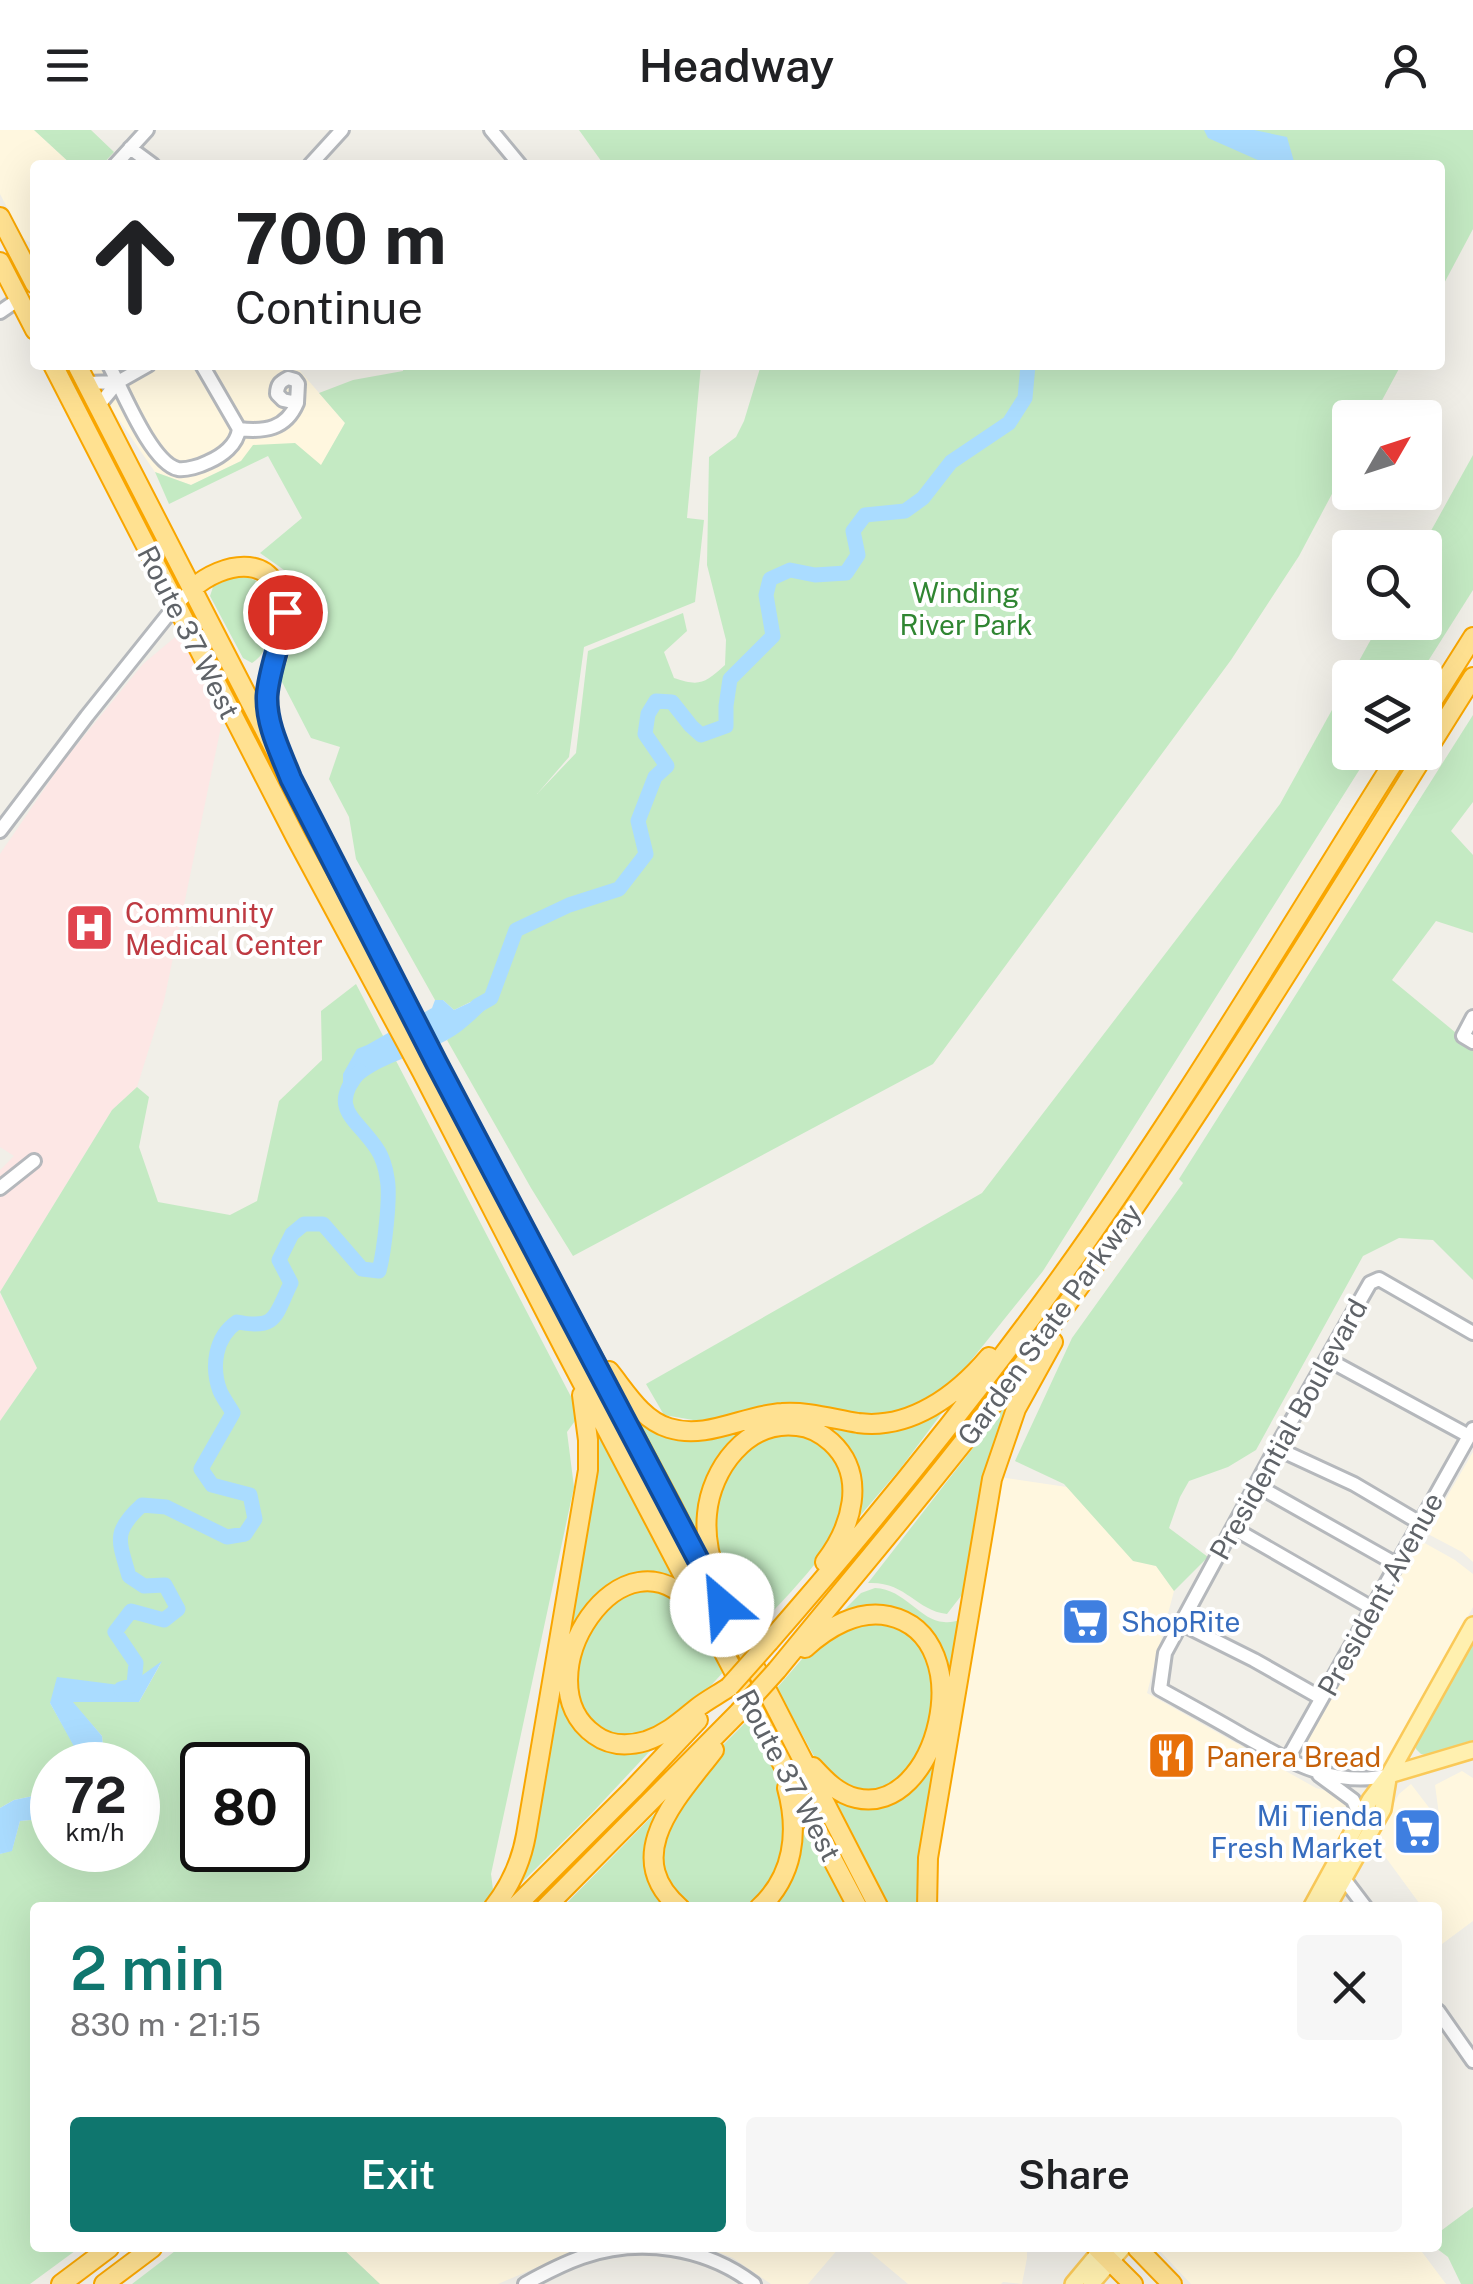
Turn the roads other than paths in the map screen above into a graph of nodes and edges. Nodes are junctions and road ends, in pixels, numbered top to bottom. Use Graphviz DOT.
graph roads {
  1 [pos="148,130"];
  2 [pos="342,130"];
  3 [pos="490,130"];
  4 [pos="130,148"];
  5 [pos="119,160"];
  6 [pos="146,160"];
  7 [pos="315,160"];
  8 [pos="516,160"];
  9 [pos="0,217"];
  10 [pos="30,258"];
  11 [pos="0,262"];
  12 [pos="20,299"];
  13 [pos="0,312"];
  14 [pos="30,320"];
  15 [pos="56,370"];
  16 [pos="79,370"];
  17 [pos="111,370"];
  18 [pos="139,370"];
  19 [pos="205,370"];
  20 [pos="86,382"];
  21 [pos="118,382"];
  22 [pos="297,403"];
  23 [pos="98,406"];
  24 [pos="240,429"];
  25 [pos="192,589"];
  26 [pos="175,606"];
  27 [pos="1473,637"];
  28 [pos="1473,678"];
  29 [pos="1442,686"];
  30 [pos="1389,770"];
  31 [pos="291,779"];
  32 [pos="0,831"];
  33 [pos="394,1001"];
  34 [pos="1473,1017"];
  35 [pos="1473,1042"];
  36 [pos="430,1068"];
  37 [pos="1225,1070"];
  38 [pos="34,1161"];
  39 [pos="1128,1180"];
  40 [pos="0,1188"];
  41 [pos="1473,1333"];
  42 [pos="581,1337"];
  43 [pos="564,1348"];
  44 [pos="1327,1359"];
  45 [pos="1471,1433"];
  46 [pos="1276,1448"];
  47 [pos="1256,1485"];
  48 [pos="1420,1523"];
  49 [pos="1233,1528"];
  50 [pos="1396,1564"];
  51 [pos="722,1605"];
  52 [pos="1372,1608"];
  53 [pos="1180,1624"];
  54 [pos="1473,1625"];
  55 [pos="769,1642"];
  56 [pos="720,1644"];
  57 [pos="777,1670"];
  58 [pos="730,1687"];
  59 [pos="1321,1698"];
  60 [pos="740,1712"];
  61 [pos="1473,1750"];
  62 [pos="798,1751"];
  63 [pos="778,1754"];
  64 [pos="1287,1760"];
  65 [pos="1312,1771"];
  66 [pos="1388,1775"];
  67 [pos="1361,1818"];
  68 [pos="1344,1878"];
  69 [pos="497,1902"];
  70 [pos="520,1902"];
  71 [pos="551,1902"];
  72 [pos="674,1902"];
  73 [pos="764,1902"];
  74 [pos="855,1902"];
  75 [pos="876,1902"];
  76 [pos="926,1902"];
  77 [pos="1314,1902"];
  78 [pos="1330,1902"];
  79 [pos="1362,1902"];
  80 [pos="1442,2016"];
  81 [pos="1473,2061"];
  82 [pos="104,2252"];
  83 [pos="147,2252"];
  84 [pos="608,2252"];
  85 [pos="692,2252"];
  86 [pos="1105,2252"];
  87 [pos="1106,2252"];
  88 [pos="1107,2252"];
  89 [pos="1141,2252"];
  90 [pos="61,2284"];
  91 [pos="104,2284"];
  92 [pos="525,2284"];
  93 [pos="754,2284"];
  94 [pos="1073,2284"];
  95 [pos="1091,2284"];
  96 [pos="1132,2284"];
  97 [pos="1172,2284"];
  1 -- 4 [label="street"];
  2 -- 7 [label="street"];
  3 -- 8 [label="street"];
  4 -- 5 [label="street"];
  4 -- 6 [label="street"];
  9 -- 10 [label="highway"];
  11 -- 12 [label="highway"];
  12 -- 13 [label="street"];
  12 -- 14 [label="highway"];
  15 -- 26 [label="highway, Route 37 West"];
  16 -- 20 [label="highway, Route 37 West"];
  17 -- 21 [label="street"];
  18 -- 21 [label="street"];
  19 -- 24 [label="street"];
  20 -- 21 [label="street"];
  20 -- 23 [label="highway, Route 37 West"];
  21 -- 23 [label="street"];
  21 -- 24 [label="street"];
  22 -- 24 [label="street"];
  23 -- 25 [label="highway, Route 37 West"];
  25 -- 26 [label="street"];
  25 -- 31 [label="highway, Route 37 West"];
  25 -- 31 [label="highway"];
  26 -- 32 [label="street"];
  26 -- 33 [label="highway, Route 37 West"];
  27 -- 29 [label="highway"];
  28 -- 37 [label="highway, Garden State Parkway"];
  30 -- 39 [label="highway, Garden State Parkway"];
  31 -- 33 [label="highway, Route 37 West"];
  33 -- 36 [label="highway, Route 37 West"];
  34 -- 35 [label="street"];
  36 -- 42 [label="highway, Route 37 West"];
  36 -- 43 [label="highway, Route 37 West"];
  37 -- 57 [label="highway, Garden State Parkway"];
  37 -- 76 [label="highway"];
  38 -- 40 [label="street"];
  39 -- 42 [label="highway"];
  39 -- 55 [label="highway, Garden State Parkway"];
  41 -- 44 [label="street, Presidential Boulevard"];
  42 -- 51 [label="highway, Route 37 West"];
  43 -- 56 [label="highway, Route 37 West"];
  43 -- 69 [label="highway"];
  44 -- 45 [label="street"];
  44 -- 46 [label="street, Presidential Boulevard"];
  45 -- 48 [label="street, President Avenue"];
  46 -- 47 [label="street, Presidential Boulevard"];
  46 -- 48 [label="street"];
  47 -- 49 [label="street, Presidential Boulevard"];
  47 -- 50 [label="street"];
  48 -- 50 [label="street, President Avenue"];
  49 -- 52 [label="street"];
  49 -- 53 [label="street, Presidential Boulevard"];
  50 -- 52 [label="street, President Avenue"];
  51 -- 55 [label="highway"];
  51 -- 62 [label="highway, Route 37 West"];
  52 -- 59 [label="street, President Avenue"];
  53 -- 59 [label="street"];
  53 -- 64 [label="street, Presidential Boulevard"];
  54 -- 66 [label="main road"];
  55 -- 58 [label="highway, Garden State Parkway, bridge"];
  56 -- 58 [label="highway"];
  56 -- 63 [label="highway, Route 37 West"];
  57 -- 60 [label="highway, Garden State Parkway, bridge"];
  57 -- 62 [label="highway"];
  58 -- 70 [label="highway, Garden State Parkway"];
  59 -- 64 [label="street, President Avenue"];
  60 -- 71 [label="highway, Garden State Parkway"];
  60 -- 72 [label="highway"];
  61 -- 66 [label="main road"];
  62 -- 75 [label="highway, Route 37 West"];
  63 -- 73 [label="highway"];
  63 -- 74 [label="highway, Route 37 West"];
  64 -- 65 [label="street, Presidential Boulevard"];
  65 -- 66 [label="street, Presidential Boulevard"];
  65 -- 67 [label="street, Presidential Boulevard"];
  66 -- 67 [label="main road"];
  66 -- 68 [label="main road"];
  67 -- 77 [label="main road"];
  68 -- 78 [label="main road"];
  68 -- 79 [label="street"];
  80 -- 81 [label="street"];
  82 -- 90 [label="highway"];
  83 -- 91 [label="highway"];
  84 -- 92 [label="street"];
  85 -- 93 [label="street"];
  86 -- 94 [label="main road"];
  87 -- 95 [label="main road"];
  88 -- 96 [label="highway"];
  89 -- 97 [label="highway"];
}
